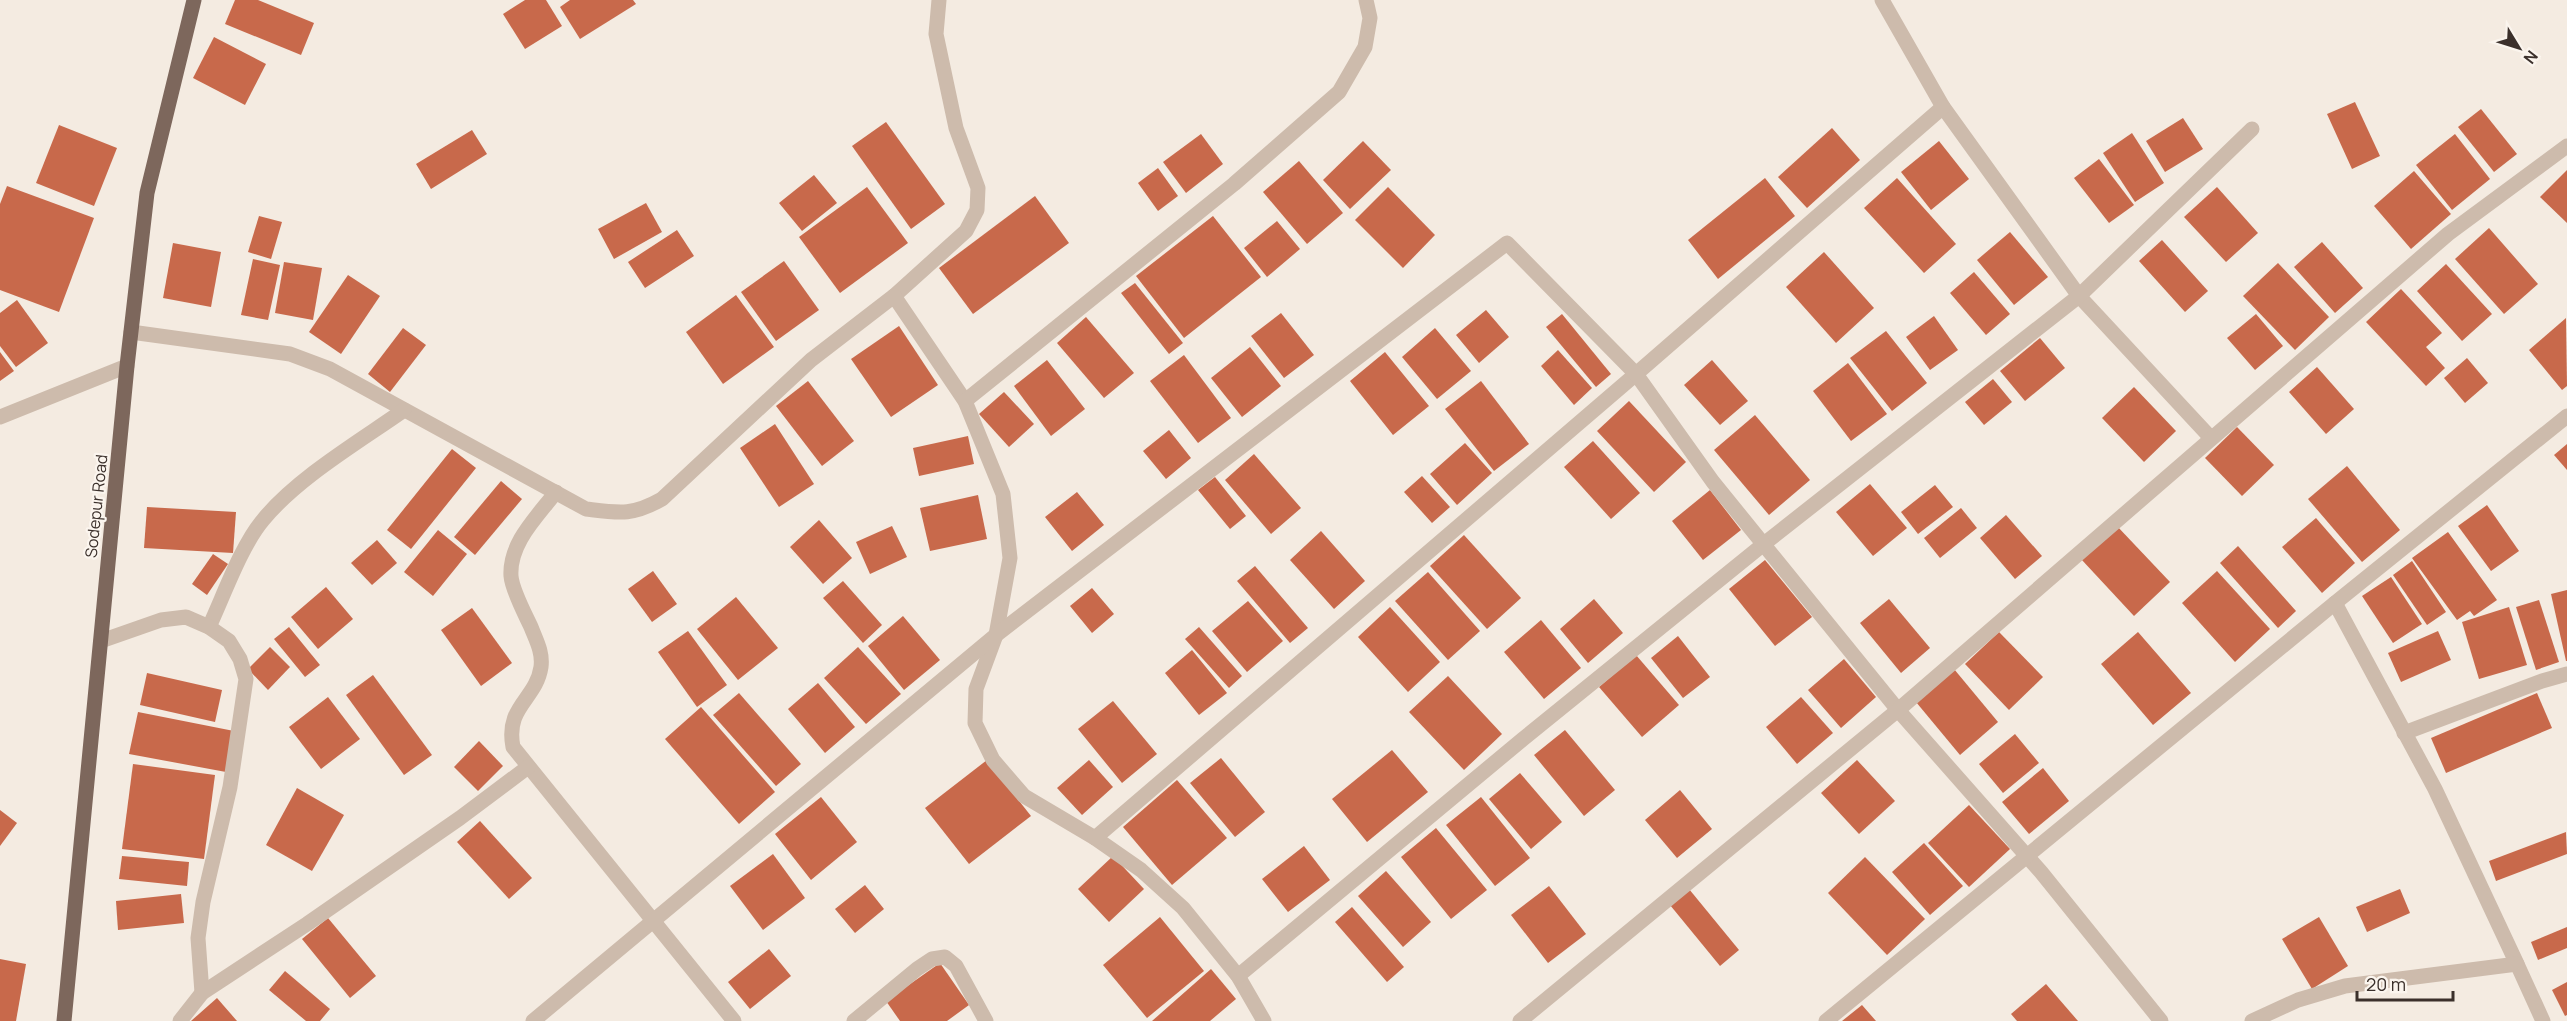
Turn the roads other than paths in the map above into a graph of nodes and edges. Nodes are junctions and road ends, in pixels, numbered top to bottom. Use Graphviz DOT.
graph roads {
  1 [pos="194,0"];
  2 [pos="939,0"];
  3 [pos="1366,0"];
  4 [pos="1882,0"];
  5 [pos="1943,107"];
  6 [pos="2252,129"];
  7 [pos="2567,146"];
  8 [pos="894,296"];
  9 [pos="2079,296"];
  10 [pos="131,332"];
  11 [pos="128,366"];
  12 [pos="1636,374"];
  13 [pos="965,401"];
  14 [pos="404,410"];
  15 [pos="2567,416"];
  16 [pos="0,417"];
  17 [pos="2210,437"];
  18 [pos="556,492"];
  19 [pos="1765,543"];
  20 [pos="2335,603"];
  21 [pos="209,627"];
  22 [pos="996,635"];
  23 [pos="101,640"];
  24 [pos="2567,674"];
  25 [pos="1899,710"];
  26 [pos="2404,733"];
  27 [pos="528,767"];
  28 [pos="1095,838"];
  29 [pos="2026,856"];
  30 [pos="653,921"];
  31 [pos="2517,964"];
  32 [pos="1238,976"];
  33 [pos="202,993"];
  34 [pos="2159,1020"];
  35 [pos="64,1021"];
  36 [pos="180,1021"];
  37 [pos="533,1021"];
  38 [pos="734,1021"];
  39 [pos="854,1021"];
  40 [pos="986,1021"];
  41 [pos="1264,1021"];
  42 [pos="1520,1021"];
  43 [pos="1826,1021"];
  44 [pos="2252,1021"];
  45 [pos="2543,1021"];
  1 -- 10 [label="main road, Sodepur Road"];
  2 -- 8 [label="street"];
  3 -- 13 [label="street"];
  4 -- 5 [label="street"];
  5 -- 9 [label="street"];
  5 -- 12 [label="street"];
  6 -- 9 [label="street"];
  7 -- 17 [label="street"];
  8 -- 13 [label="street"];
  8 -- 18 [label="street"];
  9 -- 17 [label="street"];
  9 -- 19 [label="street"];
  10 -- 11 [label="main road, Sodepur Road"];
  10 -- 14 [label="street"];
  11 -- 16 [label="street"];
  11 -- 23 [label="main road, Sodepur Road"];
  12 -- 19 [label="street"];
  12 -- 22 [label="street"];
  12 -- 28 [label="street"];
  13 -- 22 [label="street"];
  14 -- 18 [label="street"];
  14 -- 21 [label="street"];
  15 -- 20 [label="street"];
  17 -- 25 [label="street"];
  18 -- 27 [label="street"];
  19 -- 25 [label="street"];
  19 -- 32 [label="street"];
  20 -- 26 [label="street"];
  20 -- 29 [label="street"];
  21 -- 23 [label="street"];
  21 -- 33 [label="street"];
  22 -- 28 [label="street"];
  22 -- 30 [label="street"];
  23 -- 35 [label="main road, Sodepur Road"];
  24 -- 26 [label="street"];
  25 -- 29 [label="street"];
  25 -- 42 [label="street"];
  26 -- 31 [label="street"];
  27 -- 30 [label="street"];
  27 -- 33 [label="street"];
  28 -- 32 [label="street"];
  29 -- 34 [label="street"];
  29 -- 43 [label="street"];
  30 -- 37 [label="street"];
  30 -- 38 [label="street"];
  31 -- 44 [label="street"];
  31 -- 45 [label="street"];
  32 -- 41 [label="street"];
  33 -- 36 [label="street"];
  39 -- 40 [label="street"];
}
